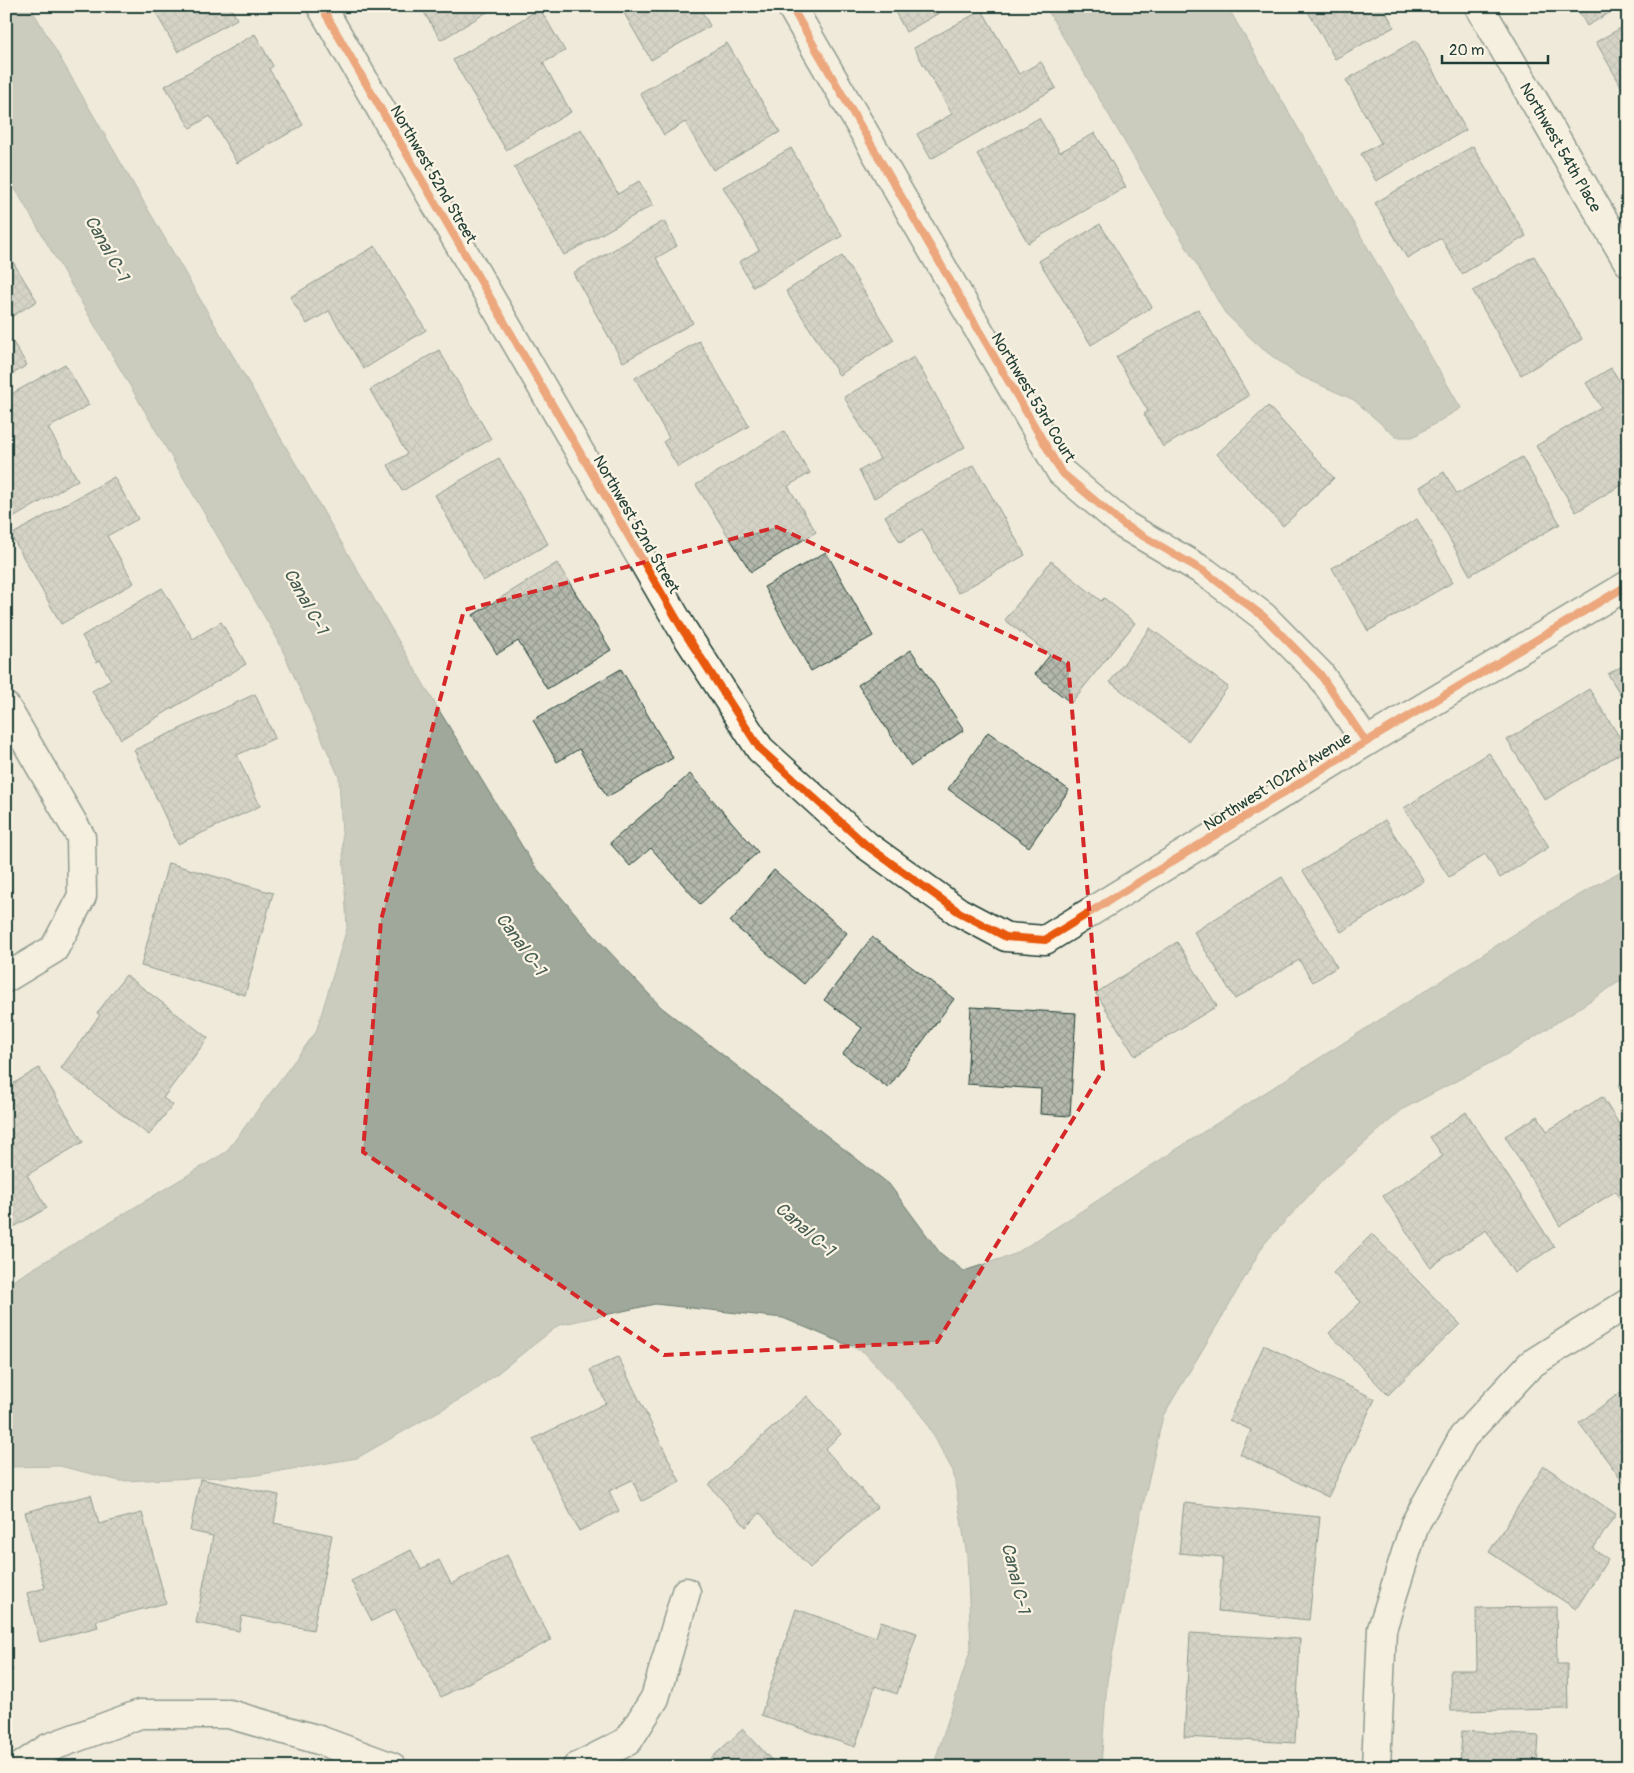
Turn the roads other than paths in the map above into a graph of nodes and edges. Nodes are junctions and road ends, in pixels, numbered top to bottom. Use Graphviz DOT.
graph roads {
  1 [pos="321,6"];
  2 [pos="791,6"];
  3 [pos="1479,6"];
  4 [pos="1628,262"];
  5 [pos="1628,585"];
  6 [pos="6,707"];
  7 [pos="1366,742"];
  8 [pos="1045,940"];
  9 [pos="6,978"];
  10 [pos="1628,1303"];
  11 [pos="686,1592"];
  12 [pos="20,1767"];
  13 [pos="392,1767"];
  14 [pos="577,1767"];
  15 [pos="1376,1767"];
  1 -- 8 [label="street, Northwest 52nd Street"];
  2 -- 7 [label="street, Northwest 53rd Court"];
  3 -- 4 [label="street, Northwest 54th Place"];
  5 -- 7 [label="street, Northwest 102nd Avenue"];
  6 -- 9 [label="street"];
  7 -- 8 [label="street, Northwest 102nd Avenue"];
  10 -- 15 [label="street"];
  11 -- 14 [label="street"];
  12 -- 13 [label="street"];
}
